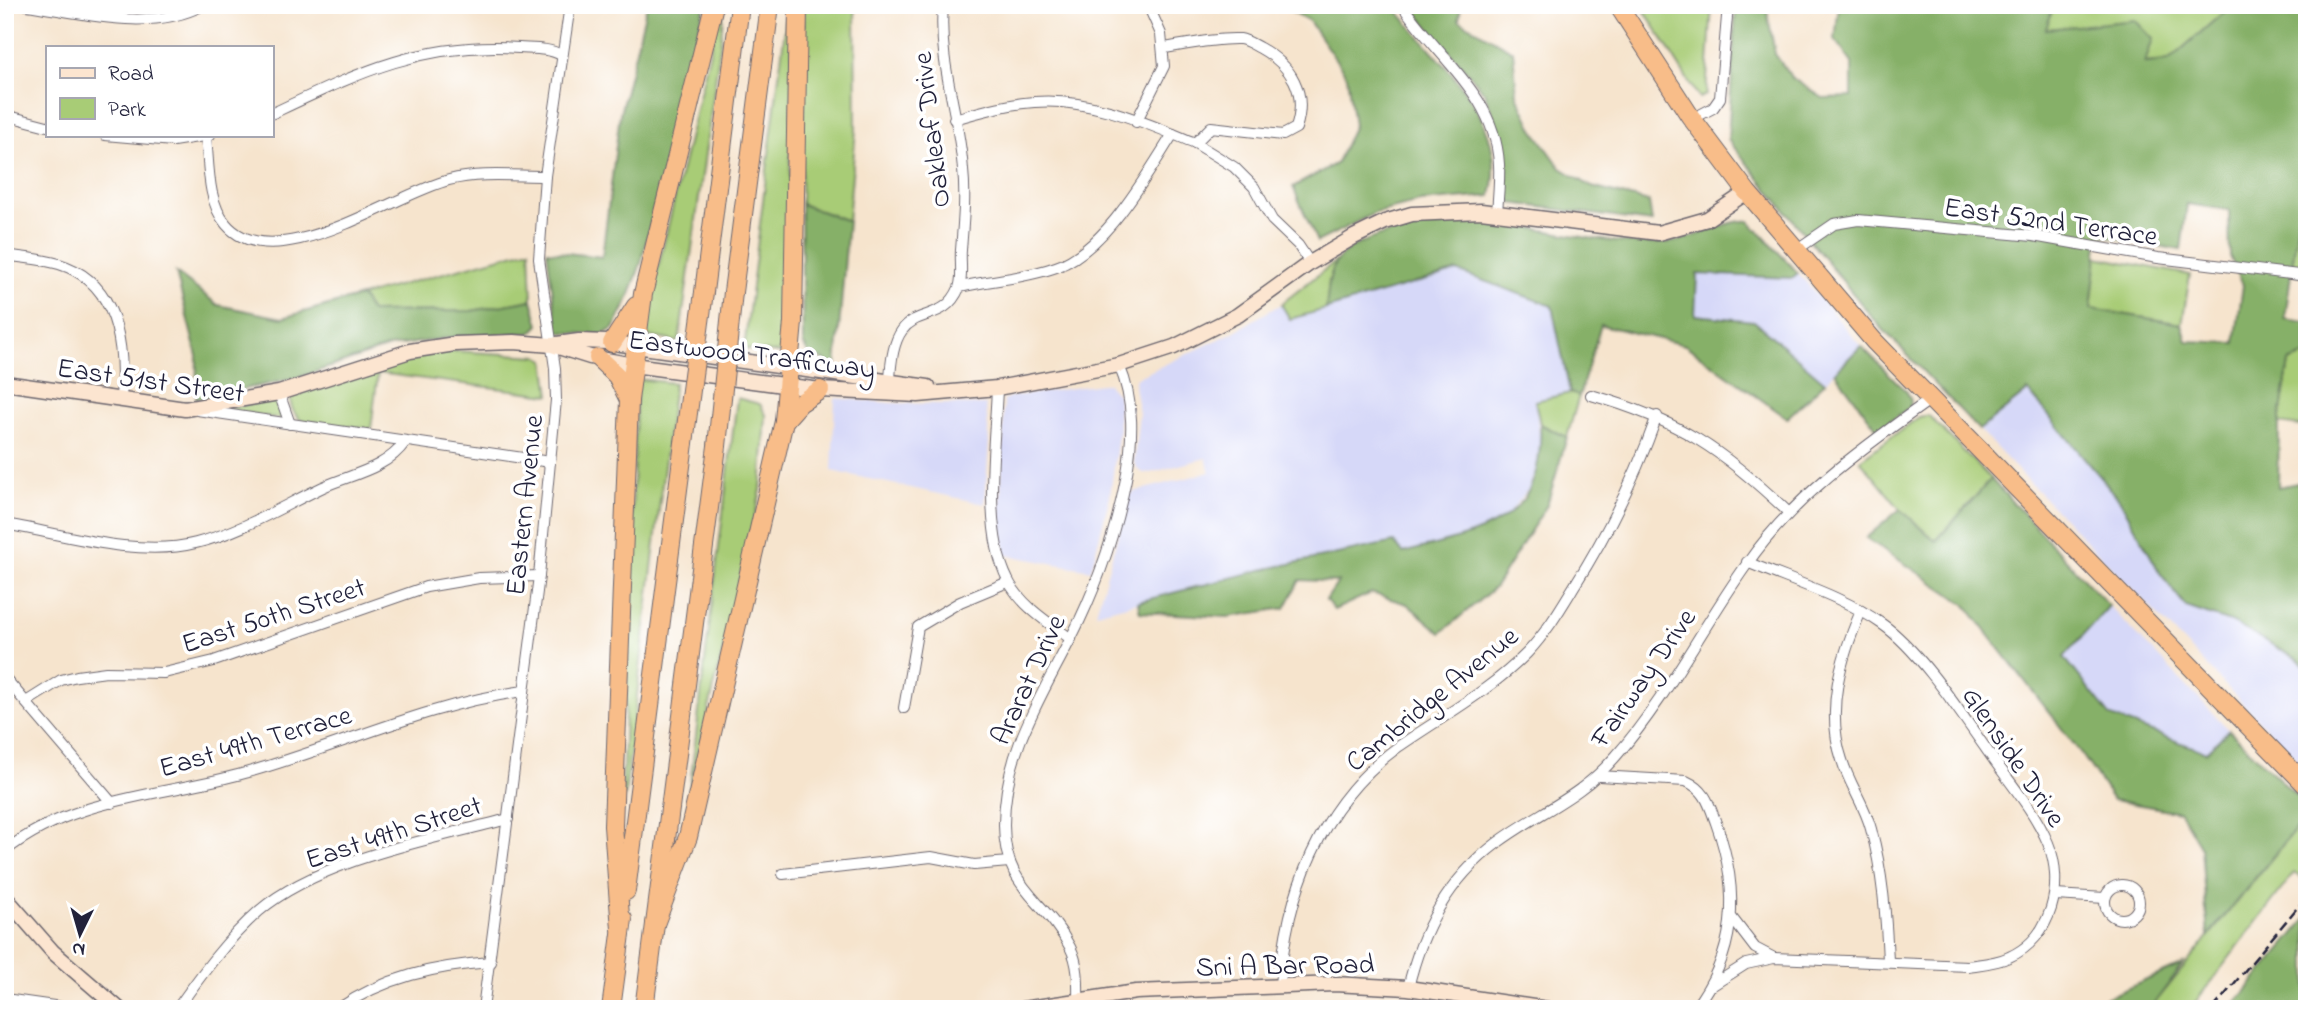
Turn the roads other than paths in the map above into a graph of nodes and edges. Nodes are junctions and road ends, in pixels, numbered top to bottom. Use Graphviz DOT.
graph roads {
  1 [pos="27,5"];
  2 [pos="203,5"];
  3 [pos="570,5"];
  4 [pos="714,5"];
  5 [pos="740,5"];
  6 [pos="770,5"];
  7 [pos="798,5"];
  8 [pos="943,5"];
  9 [pos="1148,5"];
  10 [pos="1402,5"];
  11 [pos="1618,5"];
  12 [pos="1728,5"];
  13 [pos="1165,48"];
  14 [pos="561,55"];
  15 [pos="273,113"];
  16 [pos="5,116"];
  17 [pos="954,119"];
  18 [pos="1692,119"];
  19 [pos="1136,121"];
  20 [pos="46,126"];
  21 [pos="1173,134"];
  22 [pos="116,136"];
  23 [pos="202,136"];
  24 [pos="208,136"];
  25 [pos="1195,143"];
  26 [pos="545,176"];
  27 [pos="1747,192"];
  28 [pos="1497,213"];
  29 [pos="1796,250"];
  30 [pos="5,256"];
  31 [pos="1310,263"];
  32 [pos="2307,276"];
  33 [pos="960,287"];
  34 [pos="643,294"];
  35 [pos="611,343"];
  36 [pos="552,345"];
  37 [pos="636,346"];
  38 [pos="598,359"];
  39 [pos="633,365"];
  40 [pos="1119,365"];
  41 [pos="789,366"];
  42 [pos="5,383"];
  43 [pos="890,383"];
  44 [pos="786,387"];
  45 [pos="997,388"];
  46 [pos="820,390"];
  47 [pos="949,391"];
  48 [pos="279,393"];
  49 [pos="1591,395"];
  50 [pos="1931,398"];
  51 [pos="121,399"];
  52 [pos="629,400"];
  53 [pos="185,408"];
  54 [pos="1657,416"];
  55 [pos="784,421"];
  56 [pos="290,424"];
  57 [pos="405,442"];
  58 [pos="550,463"];
  59 [pos="1788,512"];
  60 [pos="5,524"];
  61 [pos="1747,562"];
  62 [pos="539,576"];
  63 [pos="1009,582"];
  64 [pos="1861,611"];
  65 [pos="1071,639"];
  66 [pos="5,678"];
  67 [pos="524,691"];
  68 [pos="26,702"];
  69 [pos="904,708"];
  70 [pos="1599,776"];
  71 [pos="2307,786"];
  72 [pos="111,803"];
  73 [pos="508,818"];
  74 [pos="5,851"];
  75 [pos="1009,862"];
  76 [pos="783,874"];
  77 [pos="2054,895"];
  78 [pos="5,897"];
  79 [pos="2105,898"];
  80 [pos="1732,918"];
  81 [pos="655,924"];
  82 [pos="621,929"];
  83 [pos="1774,958"];
  84 [pos="1888,961"];
  85 [pos="491,962"];
  86 [pos="1713,985"];
  87 [pos="1280,987"];
  88 [pos="1408,988"];
  89 [pos="5,999"];
  90 [pos="1078,1004"];
  91 [pos="1499,1005"];
  92 [pos="75,1009"];
  93 [pos="119,1009"];
  94 [pos="177,1009"];
  95 [pos="338,1009"];
  96 [pos="484,1009"];
  97 [pos="611,1009"];
  98 [pos="645,1009"];
  99 [pos="1023,1009"];
  100 [pos="1547,1009"];
  101 [pos="1694,1009"];
  1 -- 2 [label="street"];
  3 -- 14 [label="street, Eastern Avenue"];
  4 -- 34 [label="highway"];
  5 -- 82 [label="highway, bridge"];
  6 -- 81 [label="highway, bridge"];
  7 -- 41 [label="highway"];
  8 -- 17 [label="street, Oakleaf Drive"];
  9 -- 13 [label="street"];
  10 -- 28 [label="street"];
  11 -- 18 [label="highway"];
  12 -- 18 [label="street"];
  13 -- 19 [label="street"];
  13 -- 25 [label="street"];
  14 -- 15 [label="street"];
  14 -- 26 [label="street, Eastern Avenue"];
  16 -- 20 [label="street"];
  17 -- 19 [label="street"];
  17 -- 33 [label="street, Oakleaf Drive"];
  18 -- 27 [label="highway"];
  19 -- 21 [label="street"];
  21 -- 25 [label="street"];
  21 -- 33 [label="street"];
  22 -- 23 [label="street"];
  24 -- 26 [label="street"];
  25 -- 31 [label="street"];
  26 -- 36 [label="street, Eastern Avenue"];
  27 -- 28 [label="main road, Eastwood Trafficway"];
  27 -- 29 [label="highway"];
  28 -- 31 [label="main road, Eastwood Trafficway"];
  29 -- 32 [label="street, East 52nd Terrace"];
  29 -- 50 [label="highway"];
  30 -- 51 [label="street"];
  31 -- 40 [label="main road, Eastwood Trafficway"];
  33 -- 43 [label="street"];
  34 -- 35 [label="highway"];
  34 -- 37 [label="highway"];
  35 -- 36 [label="main road, Eastwood Trafficway"];
  35 -- 37 [label="main road, Eastwood Trafficway"];
  36 -- 38 [label="main road, Eastwood Trafficway"];
  36 -- 48 [label="main road, Eastwood Trafficway"];
  36 -- 58 [label="street, Eastern Avenue"];
  37 -- 39 [label="highway"];
  37 -- 41 [label="main road, Eastwood Trafficway"];
  38 -- 39 [label="main road, Eastwood Trafficway"];
  38 -- 52 [label="highway"];
  39 -- 44 [label="main road, Eastwood Trafficway"];
  39 -- 52 [label="highway"];
  40 -- 45 [label="main road, Eastwood Trafficway"];
  40 -- 65 [label="street, Ararat Drive"];
  41 -- 43 [label="main road, Eastwood Trafficway"];
  41 -- 44 [label="highway"];
  42 -- 51 [label="main road, East 51st Street"];
  43 -- 47 [label="main road, Eastwood Trafficway"];
  44 -- 46 [label="main road, Eastwood Trafficway"];
  44 -- 55 [label="highway"];
  45 -- 47 [label="main road, Eastwood Trafficway"];
  45 -- 63 [label="street"];
  46 -- 47 [label="main road, Eastwood Trafficway"];
  46 -- 55 [label="highway"];
  48 -- 53 [label="main road, Eastwood Trafficway"];
  48 -- 56 [label="street, East 51st Street"];
  49 -- 54 [label="street"];
  50 -- 59 [label="street, Fairway Drive"];
  50 -- 71 [label="highway"];
  51 -- 53 [label="main road, East 51st Street"];
  52 -- 82 [label="highway"];
  53 -- 56 [label="street, East 51st Street"];
  54 -- 59 [label="street"];
  54 -- 87 [label="street, Cambridge Avenue"];
  55 -- 81 [label="highway"];
  56 -- 57 [label="street, East 51st Street"];
  57 -- 58 [label="street, East 51st Street"];
  57 -- 60 [label="street"];
  58 -- 62 [label="street, Eastern Avenue"];
  59 -- 61 [label="street, Fairway Drive"];
  61 -- 64 [label="street, Glenside Drive"];
  61 -- 70 [label="street, Fairway Drive"];
  62 -- 67 [label="street, Eastern Avenue"];
  62 -- 68 [label="street, East 50th Street"];
  63 -- 65 [label="street"];
  63 -- 69 [label="street"];
  64 -- 77 [label="street, Glenside Drive"];
  64 -- 84 [label="street"];
  65 -- 75 [label="street, Ararat Drive"];
  66 -- 68 [label="street"];
  67 -- 72 [label="street, East 49th Terrace"];
  67 -- 73 [label="street, Eastern Avenue"];
  68 -- 72 [label="street"];
  70 -- 80 [label="street"];
  70 -- 88 [label="street, Fairway Drive"];
  72 -- 74 [label="street, East 49th Terrace"];
  73 -- 85 [label="street, Eastern Avenue"];
  73 -- 94 [label="street, East 49th Street"];
  75 -- 76 [label="street"];
  75 -- 90 [label="street, Ararat Drive"];
  77 -- 79 [label="street"];
  77 -- 84 [label="street, Glenside Drive"];
  78 -- 93 [label="main road"];
  80 -- 83 [label="street"];
  80 -- 86 [label="street"];
  81 -- 98 [label="highway"];
  82 -- 97 [label="highway"];
  83 -- 84 [label="street, Glenside Drive"];
  83 -- 86 [label="street, Glenside Drive"];
  85 -- 95 [label="street"];
  85 -- 96 [label="street, Eastern Avenue"];
  86 -- 101 [label="street"];
  87 -- 88 [label="main road, Sni A Bar Road"];
  87 -- 90 [label="main road, Sni A Bar Road"];
  88 -- 91 [label="main road, Sni A Bar Road"];
  89 -- 92 [label="street"];
  90 -- 99 [label="main road, Sni A Bar Road"];
  91 -- 100 [label="main road, Sni A Bar Road"];
}
